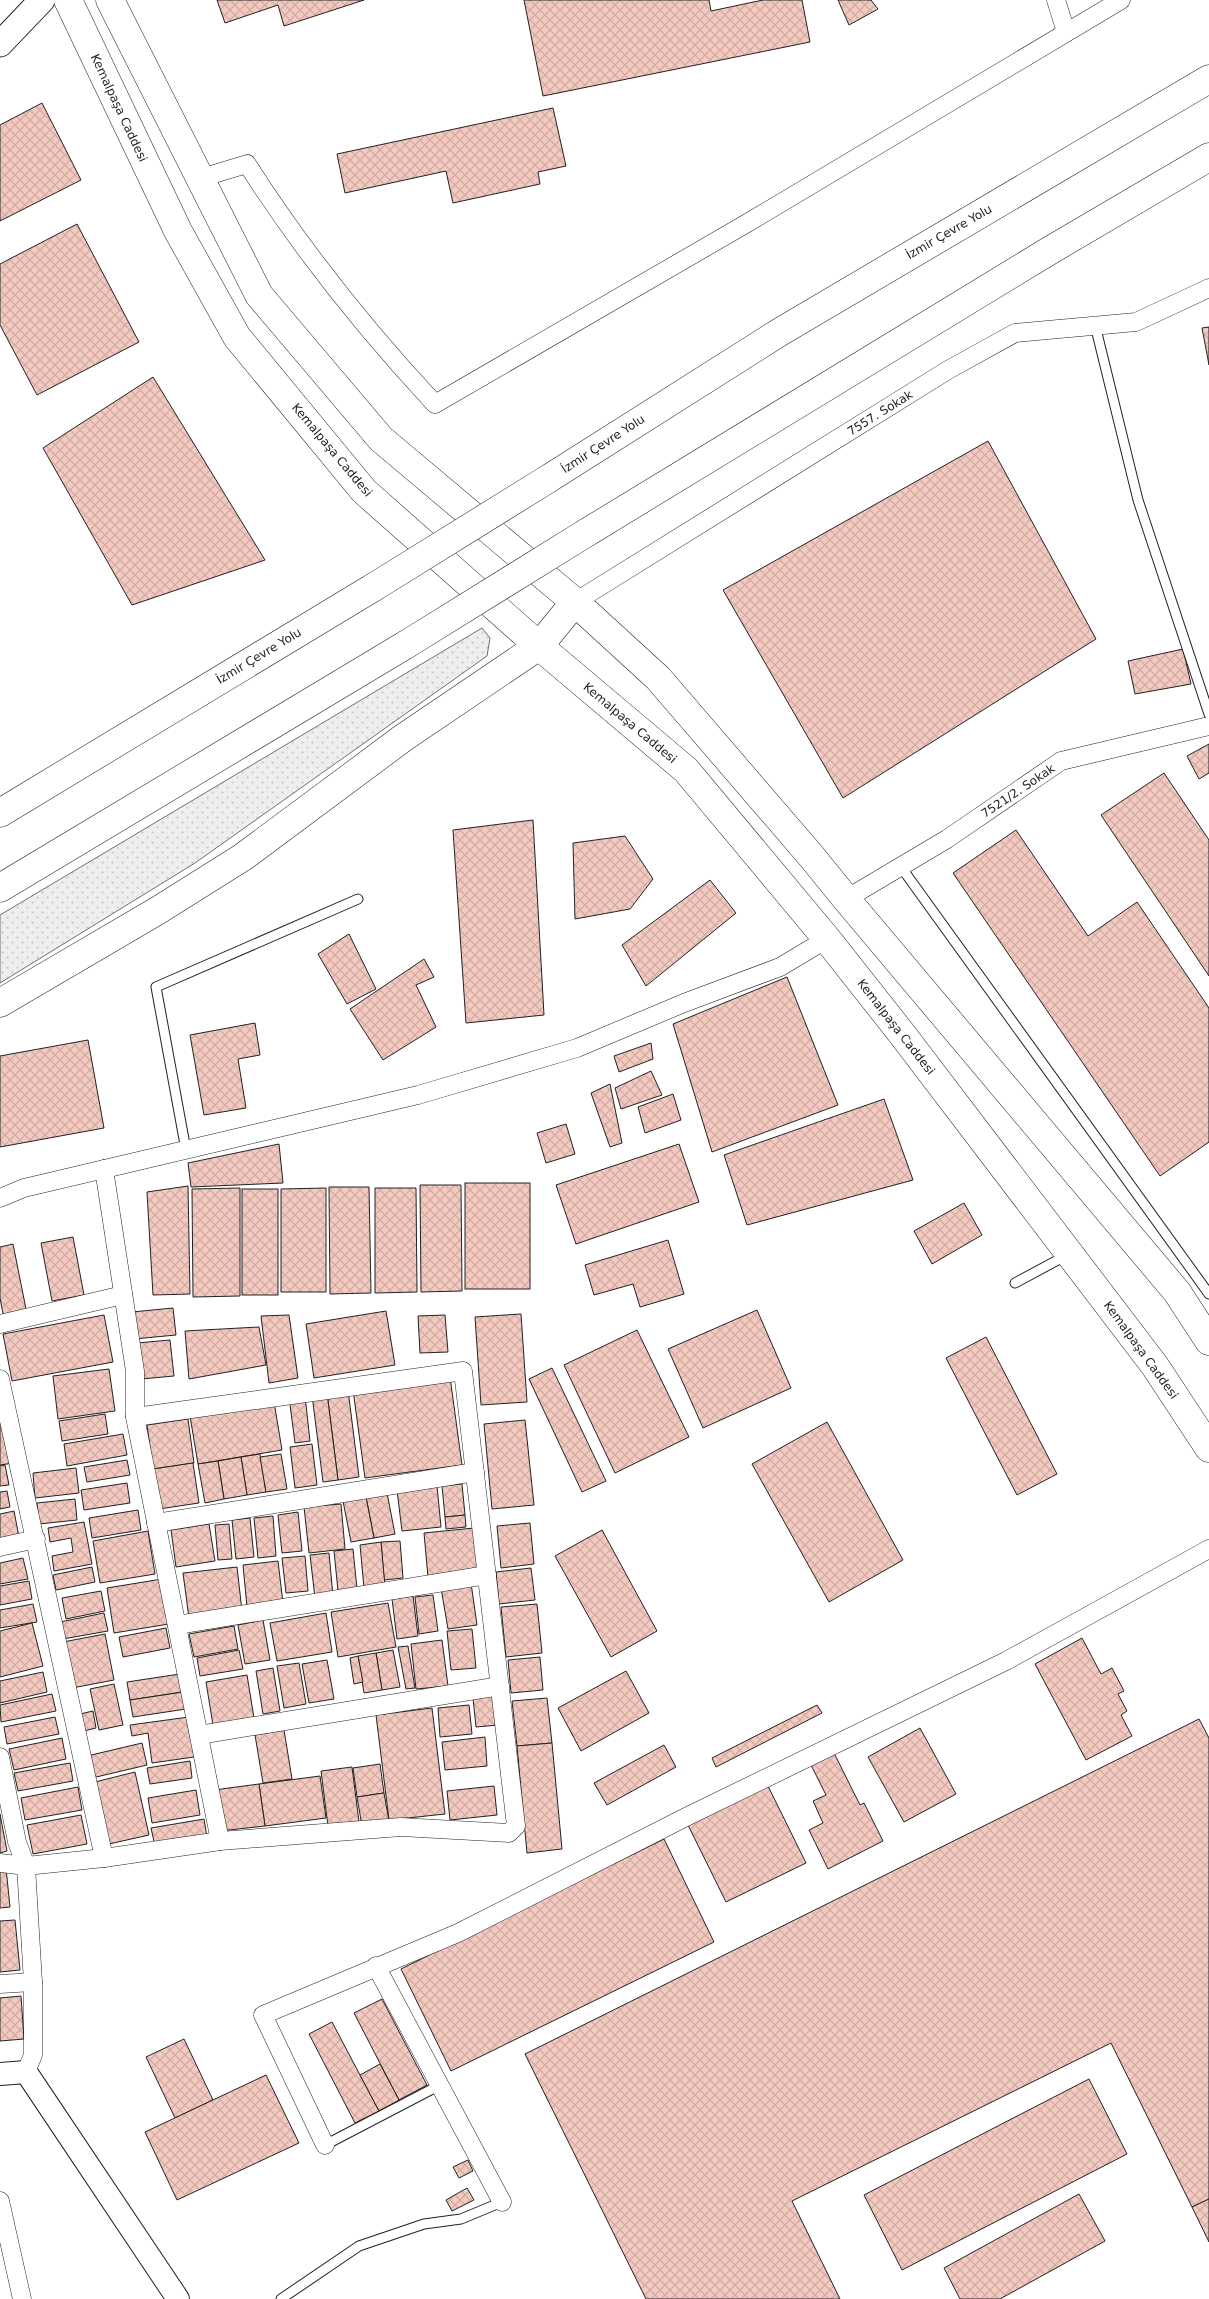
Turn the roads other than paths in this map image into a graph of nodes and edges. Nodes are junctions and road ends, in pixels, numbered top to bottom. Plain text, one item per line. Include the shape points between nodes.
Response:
1 (42, 0) edge
2 (68, 0) edge
3 (110, 0) edge
4 (1056, 0) edge
5 (1121, 0) edge
6 (1066, 32) junction
7 (0, 44) edge
8 (1209, 79) edge
9 (1209, 157) edge
10 (201, 178) junction
11 (1209, 288) edge
12 (1095, 325) junction
13 (575, 602) junction
14 (538, 646) junction
15 (1209, 714) edge
16 (1209, 726) edge
17 (0, 813) edge
18 (901, 867) junction
19 (0, 888) edge
20 (358, 899) dead end
21 (846, 899) junction
22 (827, 939) junction
23 (0, 1003) edge
24 (186, 1150) junction
25 (104, 1170) junction
26 (0, 1198) edge
27 (1070, 1254) junction
28 (1015, 1283) dead end
29 (123, 1294) junction
30 (1209, 1294) edge
31 (0, 1324) edge
32 (1209, 1341) edge
33 (0, 1379) edge
34 (135, 1417) junction
35 (1209, 1448) edge
36 (474, 1472) junction
37 (156, 1523) junction
38 (36, 1539) junction
39 (0, 1547) edge
40 (1209, 1549) edge
41 (487, 1576) junction
42 (177, 1625) junction
43 (500, 1686) junction
44 (199, 1735) junction
45 (0, 1757) edge
46 (220, 1841) junction
47 (104, 1858) junction
48 (0, 1863) edge
49 (26, 1866) junction
50 (376, 1966) junction
51 (33, 1982) junction
52 (0, 1984) edge
53 (26, 2072) junction
54 (0, 2074) edge
55 (440, 2085) junction
56 (325, 2145) joint
57 (0, 2201) edge
58 (502, 2202) joint
59 (22, 2299) edge
60 (178, 2299) edge
61 (281, 2299) edge

1 - 7 main road
2 - 14 main road, Kemalpaşa Caddesi via 178,231 237,337 364,491
3 - 10 main road
4 - 6 street
5 - 6 street
6 - 10 street via 758,217 434,404 382,348 306,250 247,164
8 - 17 main road, İzmir Çevre Yolu, bridge via 780,332 374,587
9 - 19 main road, bridge via 1040,256 407,644
10 - 13 main road via 259,295 381,439
11 - 12 street, 7557. Sokak via 1136,322
12 - 13 street, 7557. Sokak via 1015,333 948,370
12 - 15 lane via 1138,500
13 - 14 main road
13 - 21 main road via 658,678
14 - 22 main road, Kemalpaşa Caddesi via 686,770
14 - 23 main road via 404,738 243,857 157,912
16 - 18 street, 7521/2. Sokak via 1061,761
18 - 21 street, 7521/2. Sokak
18 - 30 lane
20 - 24 lane via 156,987
21 - 32 main road via 1177,1292
22 - 24 street via 780,967 577,1048 418,1095
22 - 27 main road, Kemalpaşa Caddesi
24 - 25 street
25 - 26 street via 24,1188
25 - 29 street
27 - 28 lane
27 - 35 main road, Kemalpaşa Caddesi via 1155,1366
29 - 31 street
29 - 34 street via 135,1371
33 - 38 street
34 - 36 street via 463,1371
34 - 37 street
36 - 37 street
36 - 41 street
37 - 42 street
38 - 39 street
38 - 47 street
40 - 50 street via 1006,1661 686,1817 458,1933
41 - 42 street
41 - 43 street
42 - 44 street
43 - 44 street
43 - 46 street via 516,1826 509,1833 401,1828
44 - 46 street
45 - 49 street via 17,1842
46 - 47 street
47 - 49 street
48 - 49 street
49 - 51 street
50 - 55 street
50 - 56 street via 263,2016
51 - 52 street
51 - 53 street via 33,2055
53 - 54 street
53 - 60 street
55 - 56 lane
55 - 58 street
57 - 59 street
58 - 61 lane via 461,2219 424,2224 359,2246

